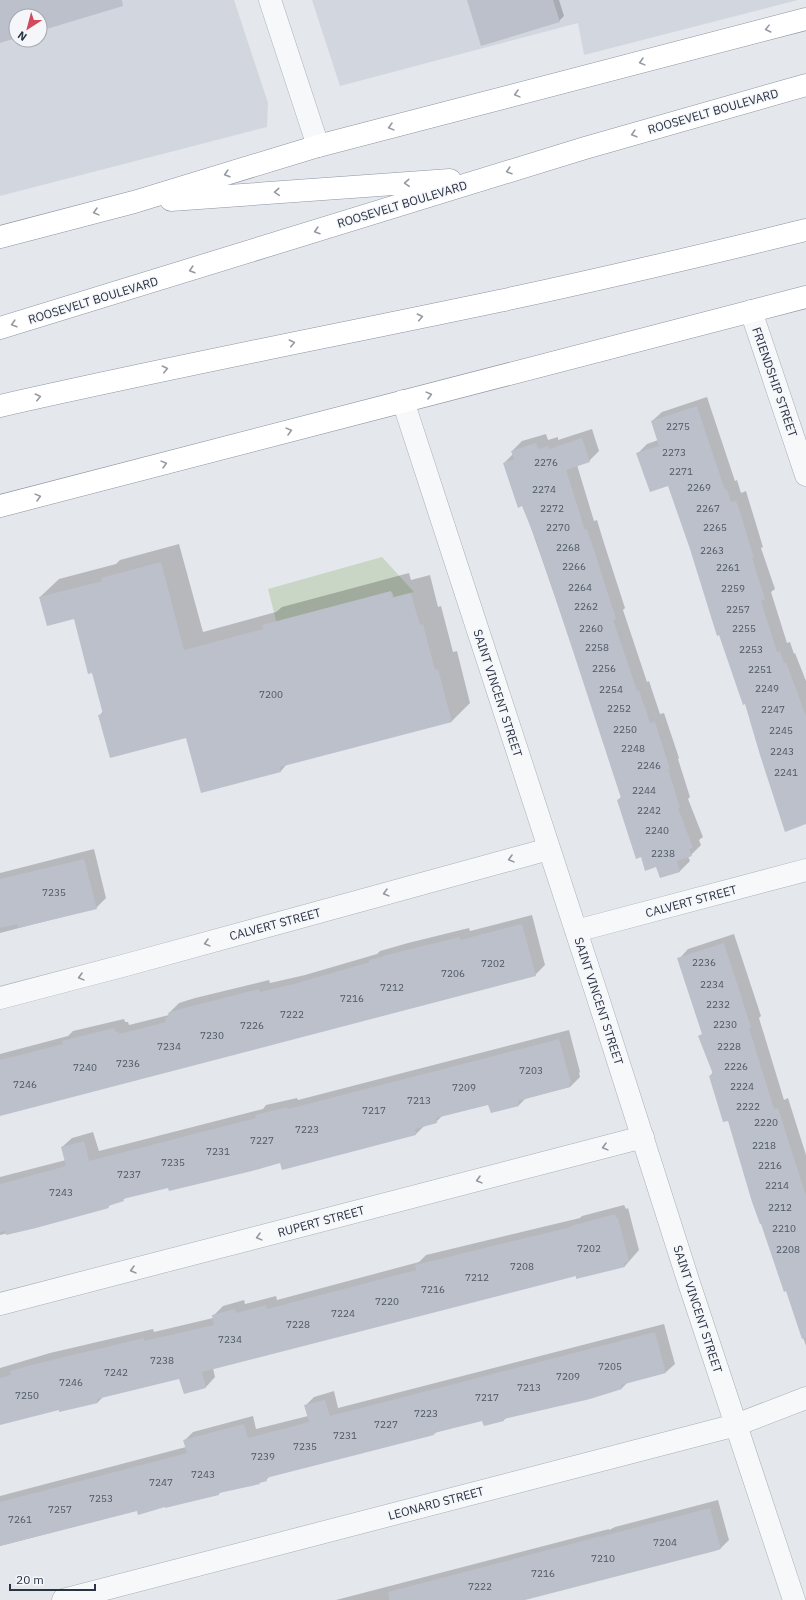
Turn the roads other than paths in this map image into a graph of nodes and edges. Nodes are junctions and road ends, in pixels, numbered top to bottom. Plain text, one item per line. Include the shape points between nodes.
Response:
1 (270, 0) edge
2 (806, 19) edge
3 (806, 85) edge
4 (318, 146) junction
5 (487, 178) junction
6 (134, 202) junction
7 (806, 230) edge
8 (0, 237) edge
9 (806, 297) edge
10 (751, 311) junction
11 (0, 328) edge
12 (403, 401) junction
13 (0, 406) edge
14 (806, 475) edge
15 (0, 506) edge
16 (549, 849) junction
17 (806, 870) edge
18 (576, 931) junction
19 (0, 998) edge
20 (643, 1137) junction
21 (0, 1304) edge
22 (806, 1398) edge
23 (736, 1425) junction
24 (63, 1600) edge
25 (794, 1600) edge

1 - 4 street
2 -> 4 highway
3 -> 5 highway, ROOSEVELT BOULEVARD
4 -> 6 highway
5 -> 6 highway
5 -> 11 highway, ROOSEVELT BOULEVARD
6 -> 8 highway
13 -> 7 highway via 97,383 500,301
9 - 10 highway
12 -> 10 highway
10 - 14 street, FRIENDSHIP STREET
15 -> 12 highway
12 - 16 street, SAINT VINCENT STREET
16 - 18 street, SAINT VINCENT STREET
16 -> 19 street, CALVERT STREET
17 - 18 street, CALVERT STREET
18 - 20 street, SAINT VINCENT STREET
20 -> 21 street, RUPERT STREET
20 - 23 street, SAINT VINCENT STREET
22 - 23 street, LEONARD STREET
23 - 24 street, LEONARD STREET
23 - 25 street, SAINT VINCENT STREET

